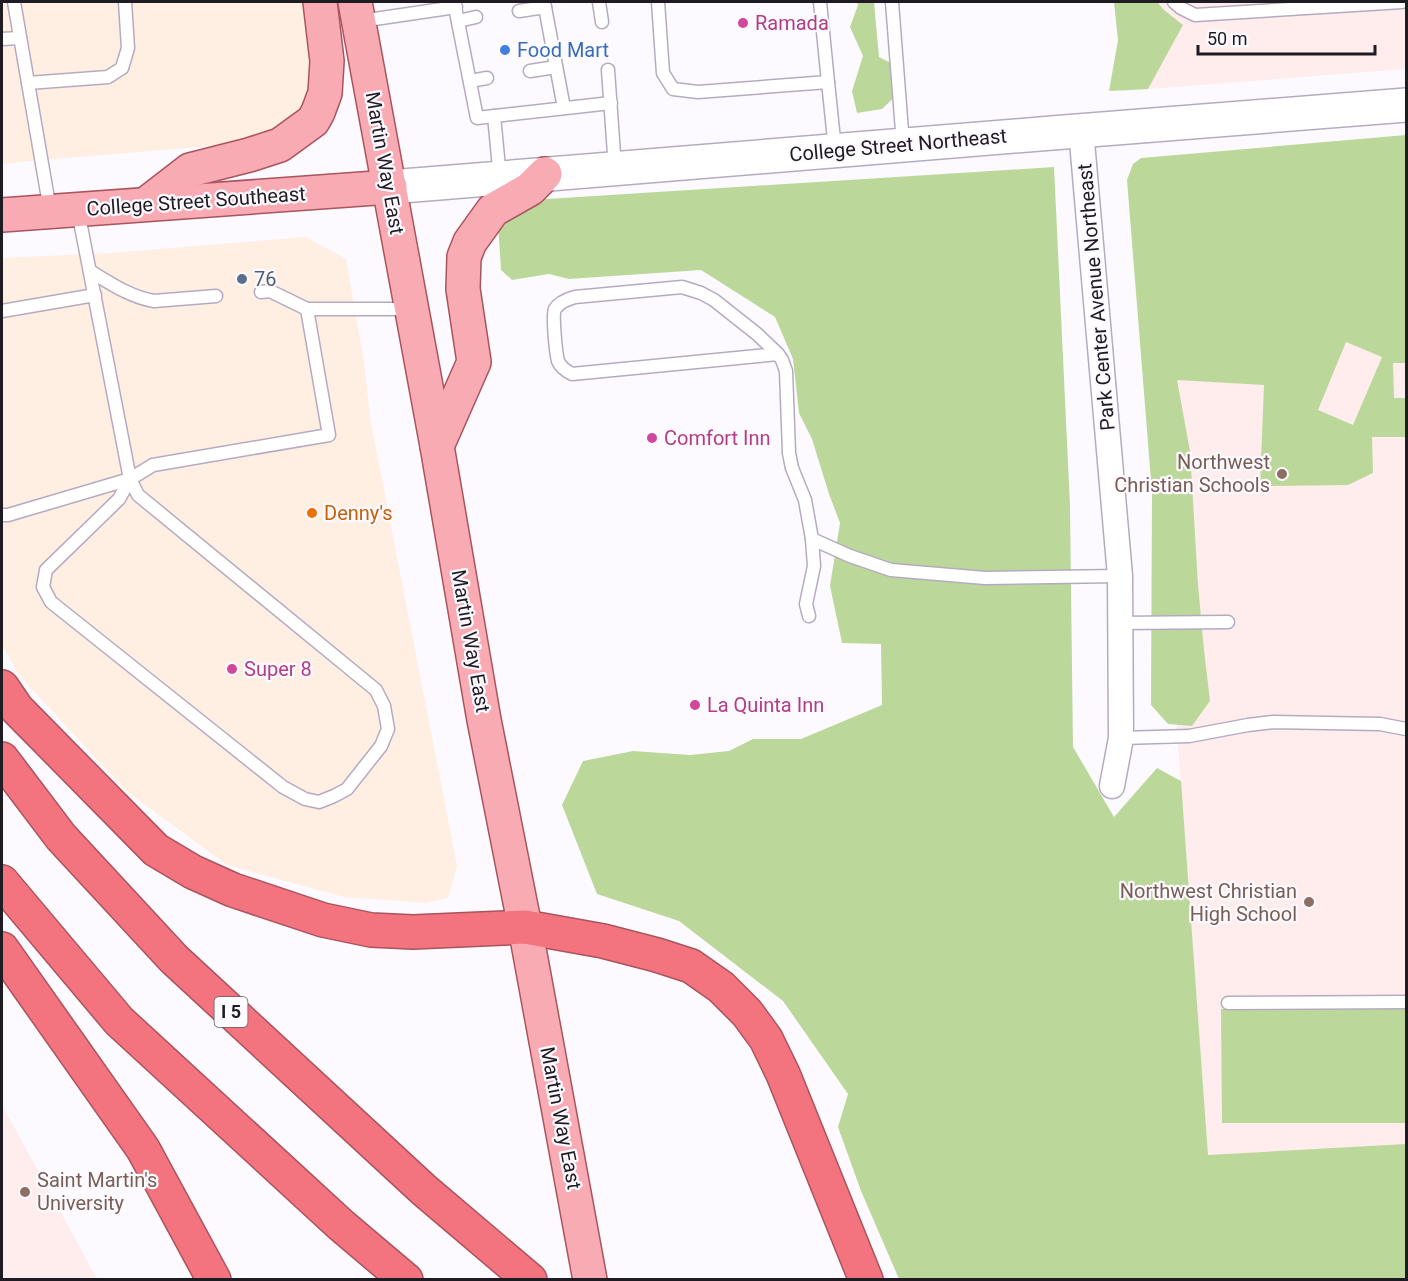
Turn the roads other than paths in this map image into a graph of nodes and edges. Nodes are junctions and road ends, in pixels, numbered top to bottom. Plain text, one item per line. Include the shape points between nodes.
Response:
1 (14, 2) edge
2 (125, 2) edge
3 (320, 2) edge
4 (599, 2) edge
5 (658, 2) edge
6 (820, 2) edge
7 (892, 2) edge
8 (1174, 2) edge
9 (1400, 2) edge
10 (455, 4) edge
11 (544, 4) edge
12 (519, 10) dead end
13 (358, 12) edge
14 (476, 17) dead end
15 (458, 21) junction
16 (602, 22) dead end
17 (20, 38) junction
18 (2, 39) edge
19 (556, 67) junction
20 (608, 70) dead end
21 (530, 71) dead end
22 (487, 78) dead end
23 (470, 81) junction
24 (828, 82) junction
25 (28, 83) junction
26 (611, 103) junction
27 (1407, 105) edge
28 (564, 108) junction
29 (494, 116) junction
30 (1081, 130) junction
31 (903, 145) junction
32 (836, 151) junction
33 (615, 169) junction
34 (545, 174) junction
35 (500, 178) junction
36 (390, 187) junction
37 (146, 204) junction
38 (64, 211) junction
39 (2, 215) edge
40 (90, 271) junction
41 (261, 292) dead end
42 (95, 295) junction
43 (216, 296) dead end
44 (307, 309) junction
45 (411, 309) junction
46 (2, 310) edge
47 (778, 354) junction
48 (437, 446) junction
49 (130, 478) junction
50 (2, 515) edge
51 (812, 539) junction
52 (1120, 576) junction
53 (808, 616) dead end
54 (1228, 622) dead end
55 (1120, 623) junction
56 (2, 687) edge
57 (1407, 729) edge
58 (1121, 738) junction
59 (2, 759) edge
60 (1113, 786) dead end
61 (2, 882) edge
62 (525, 927) junction
63 (2, 949) edge
64 (1407, 1002) edge
65 (1228, 1003) dead end
66 (214, 1280) edge
67 (406, 1280) edge
68 (530, 1280) edge
69 (590, 1280) edge
70 (866, 1280) edge

1 - 17 lane
2 - 25 lane via 128,48 122,68 108,78
3 - 37 main road via 327,72 325,93 313,121 280,145 190,170
4 - 16 lane
5 - 24 lane via 663,73 673,89 698,92
6 - 24 lane
7 - 31 lane
8 - 9 lane via 1195,15
10 - 13 lane
10 - 15 lane
11 - 12 lane
11 - 19 lane
13 - 36 main road, Martin Way East
14 - 15 lane
15 - 23 lane
17 - 18 lane
17 - 25 lane
19 - 21 lane
19 - 28 lane
20 - 26 lane
22 - 23 lane
23 - 29 lane via 477,118
24 - 32 lane
25 - 38 lane
26 - 28 lane
26 - 33 lane
27 - 30 street, College Street Northeast
28 - 29 lane
29 - 35 lane
30 - 31 street, College Street Northeast
30 - 52 street, Park Center Avenue Northeast
31 - 32 street, College Street Northeast
32 - 33 street, College Street Northeast
33 - 34 street, College Street Northeast
34 - 35 street, College Street Northeast
34 - 48 main road via 530,189 493,210 464,257 463,289 474,362
35 - 36 street, College Street Northeast
36 - 37 main road, College Street Southeast
36 - 45 main road, Martin Way East
37 - 38 main road, College Street Southeast
38 - 39 main road, College Street Southeast
38 - 40 lane
40 - 42 lane
40 - 43 lane via 131,295 148,300
41 - 44 lane via 270,291
42 - 46 lane
42 - 49 lane
44 - 45 lane
44 - 49 lane via 329,435 153,465
45 - 48 main road, Martin Way East
47 - 47 lane via 714,300 682,287 575,297 555,307 553,317 558,361 572,374
47 - 51 lane via 786,371 790,461 805,500
48 - 62 main road, Martin Way East via 484,720
49 - 49 lane via 138,495 376,690 388,729 381,746 347,789 319,802 283,787 51,602 43,587 46,570 119,499
49 - 50 lane
51 - 52 lane via 891,570 985,578
51 - 53 lane via 814,566 807,591
52 - 55 street, Park Center Avenue Northeast
54 - 55 lane
55 - 58 street, Park Center Avenue Northeast
56 - 62 highway via 17,710 156,850 193,872 233,890 323,920 371,930
57 - 58 lane via 1372,723 1273,722 1188,736
58 - 60 street, Park Center Avenue Northeast
59 - 68 highway, I 5 via 61,837 174,959 424,1190
61 - 67 highway via 119,1021
62 - 69 main road, Martin Way East
62 - 70 highway via 603,941 691,966 721,987 747,1013 766,1039 783,1074
63 - 66 highway via 143,1149
64 - 65 lane

